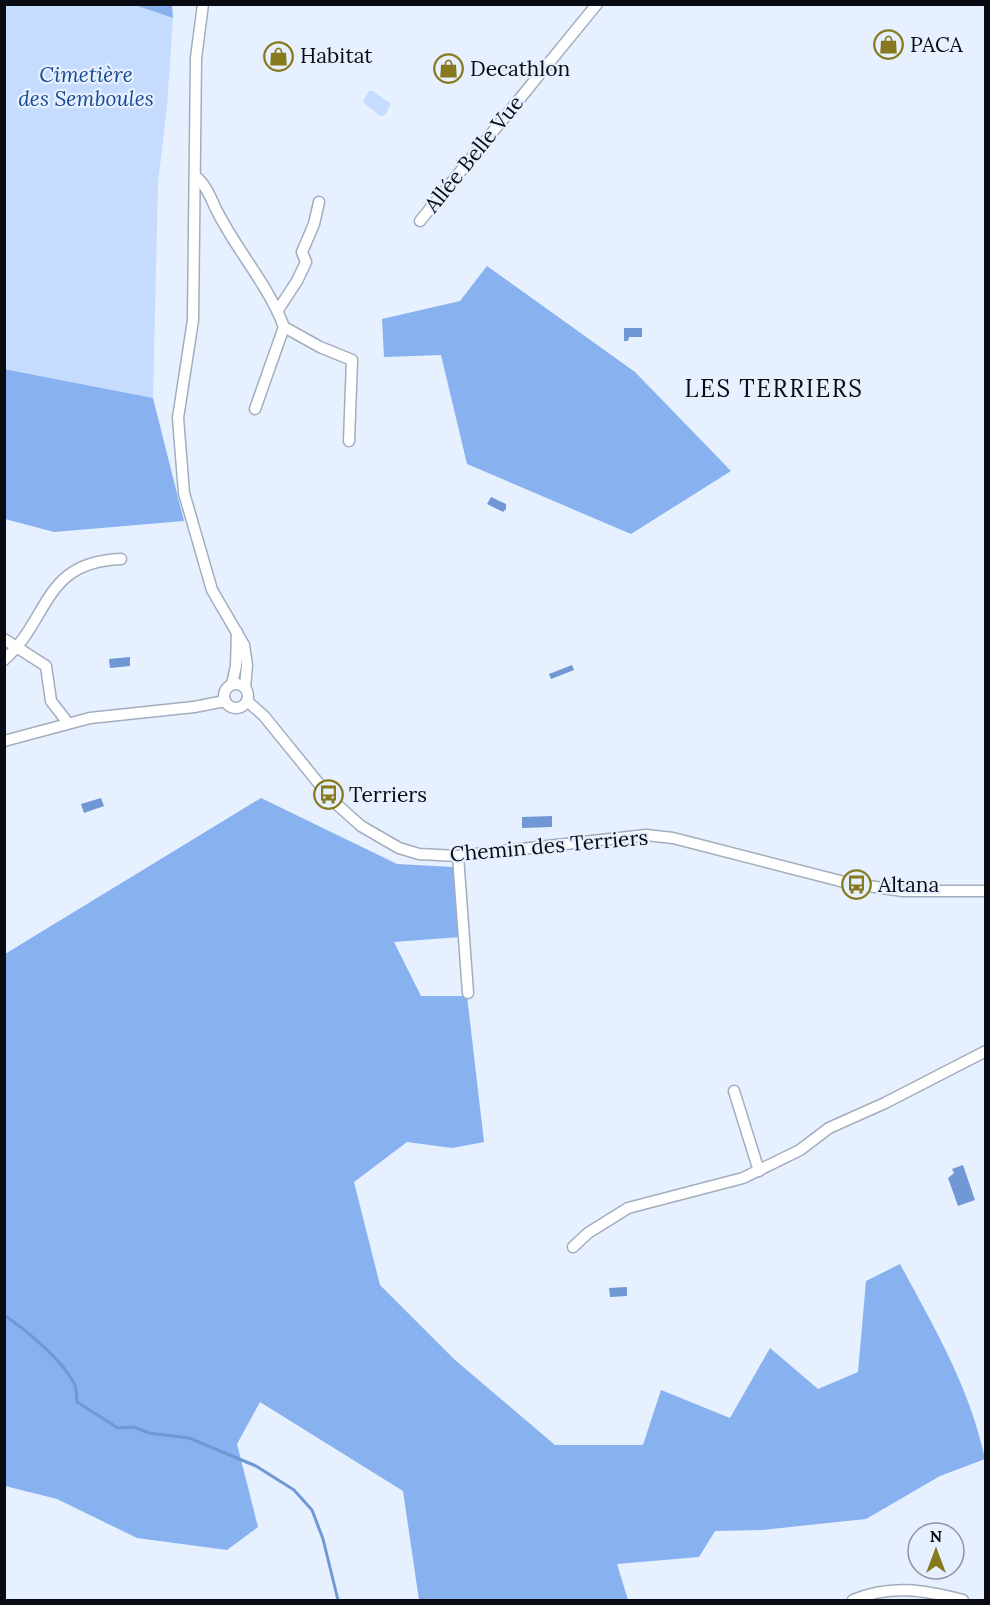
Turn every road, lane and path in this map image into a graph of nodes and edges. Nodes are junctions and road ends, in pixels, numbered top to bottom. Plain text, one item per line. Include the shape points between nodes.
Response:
1 (203, 4) edge
2 (597, 4) edge
3 (195, 176) junction
4 (319, 202) dead end
5 (420, 220) dead end
6 (278, 310) junction
7 (284, 327) junction
8 (255, 410) dead end
9 (349, 441) dead end
10 (121, 559) dead end
11 (237, 631) junction
12 (4, 639) edge
13 (18, 648) junction
14 (4, 660) edge
15 (232, 684) junction
16 (245, 688) junction
17 (225, 701) junction
18 (244, 704) junction
19 (68, 723) junction
20 (4, 741) edge
21 (458, 856) junction
22 (986, 891) edge
23 (468, 993) dead end
24 (986, 1051) edge
25 (734, 1091) dead end
26 (759, 1171) junction
27 (573, 1247) dead end
28 (853, 1600) edge
29 (963, 1600) edge

1 - 3 street via 196,58
2 - 5 street, Allée Belle Vue
3 - 6 street
3 - 11 street via 193,320 178,418 184,493 212,590
4 - 6 street via 302,252 306,262
6 - 7 street
7 - 8 street
7 - 9 street via 352,360
10 - 13 street via 100,560 74,569 55,586
11 - 15 street
11 - 16 street via 247,665
12 - 13 street
13 - 14 street
13 - 19 street via 46,666 51,701
15 - 16 street
15 - 17 street via 225,691
16 - 18 street
17 - 18 street via 230,706
17 - 19 street
18 - 21 street, Chemin des Terriers via 268,722 328,795 361,826 399,848 419,854
19 - 20 street
21 - 22 street, Chemin des Terriers via 646,835 673,838 858,885 903,891
21 - 23 street
24 - 26 street via 829,1128 800,1150
25 - 26 street
26 - 27 street via 628,1208
28 - 29 street via 889,1590 916,1589

